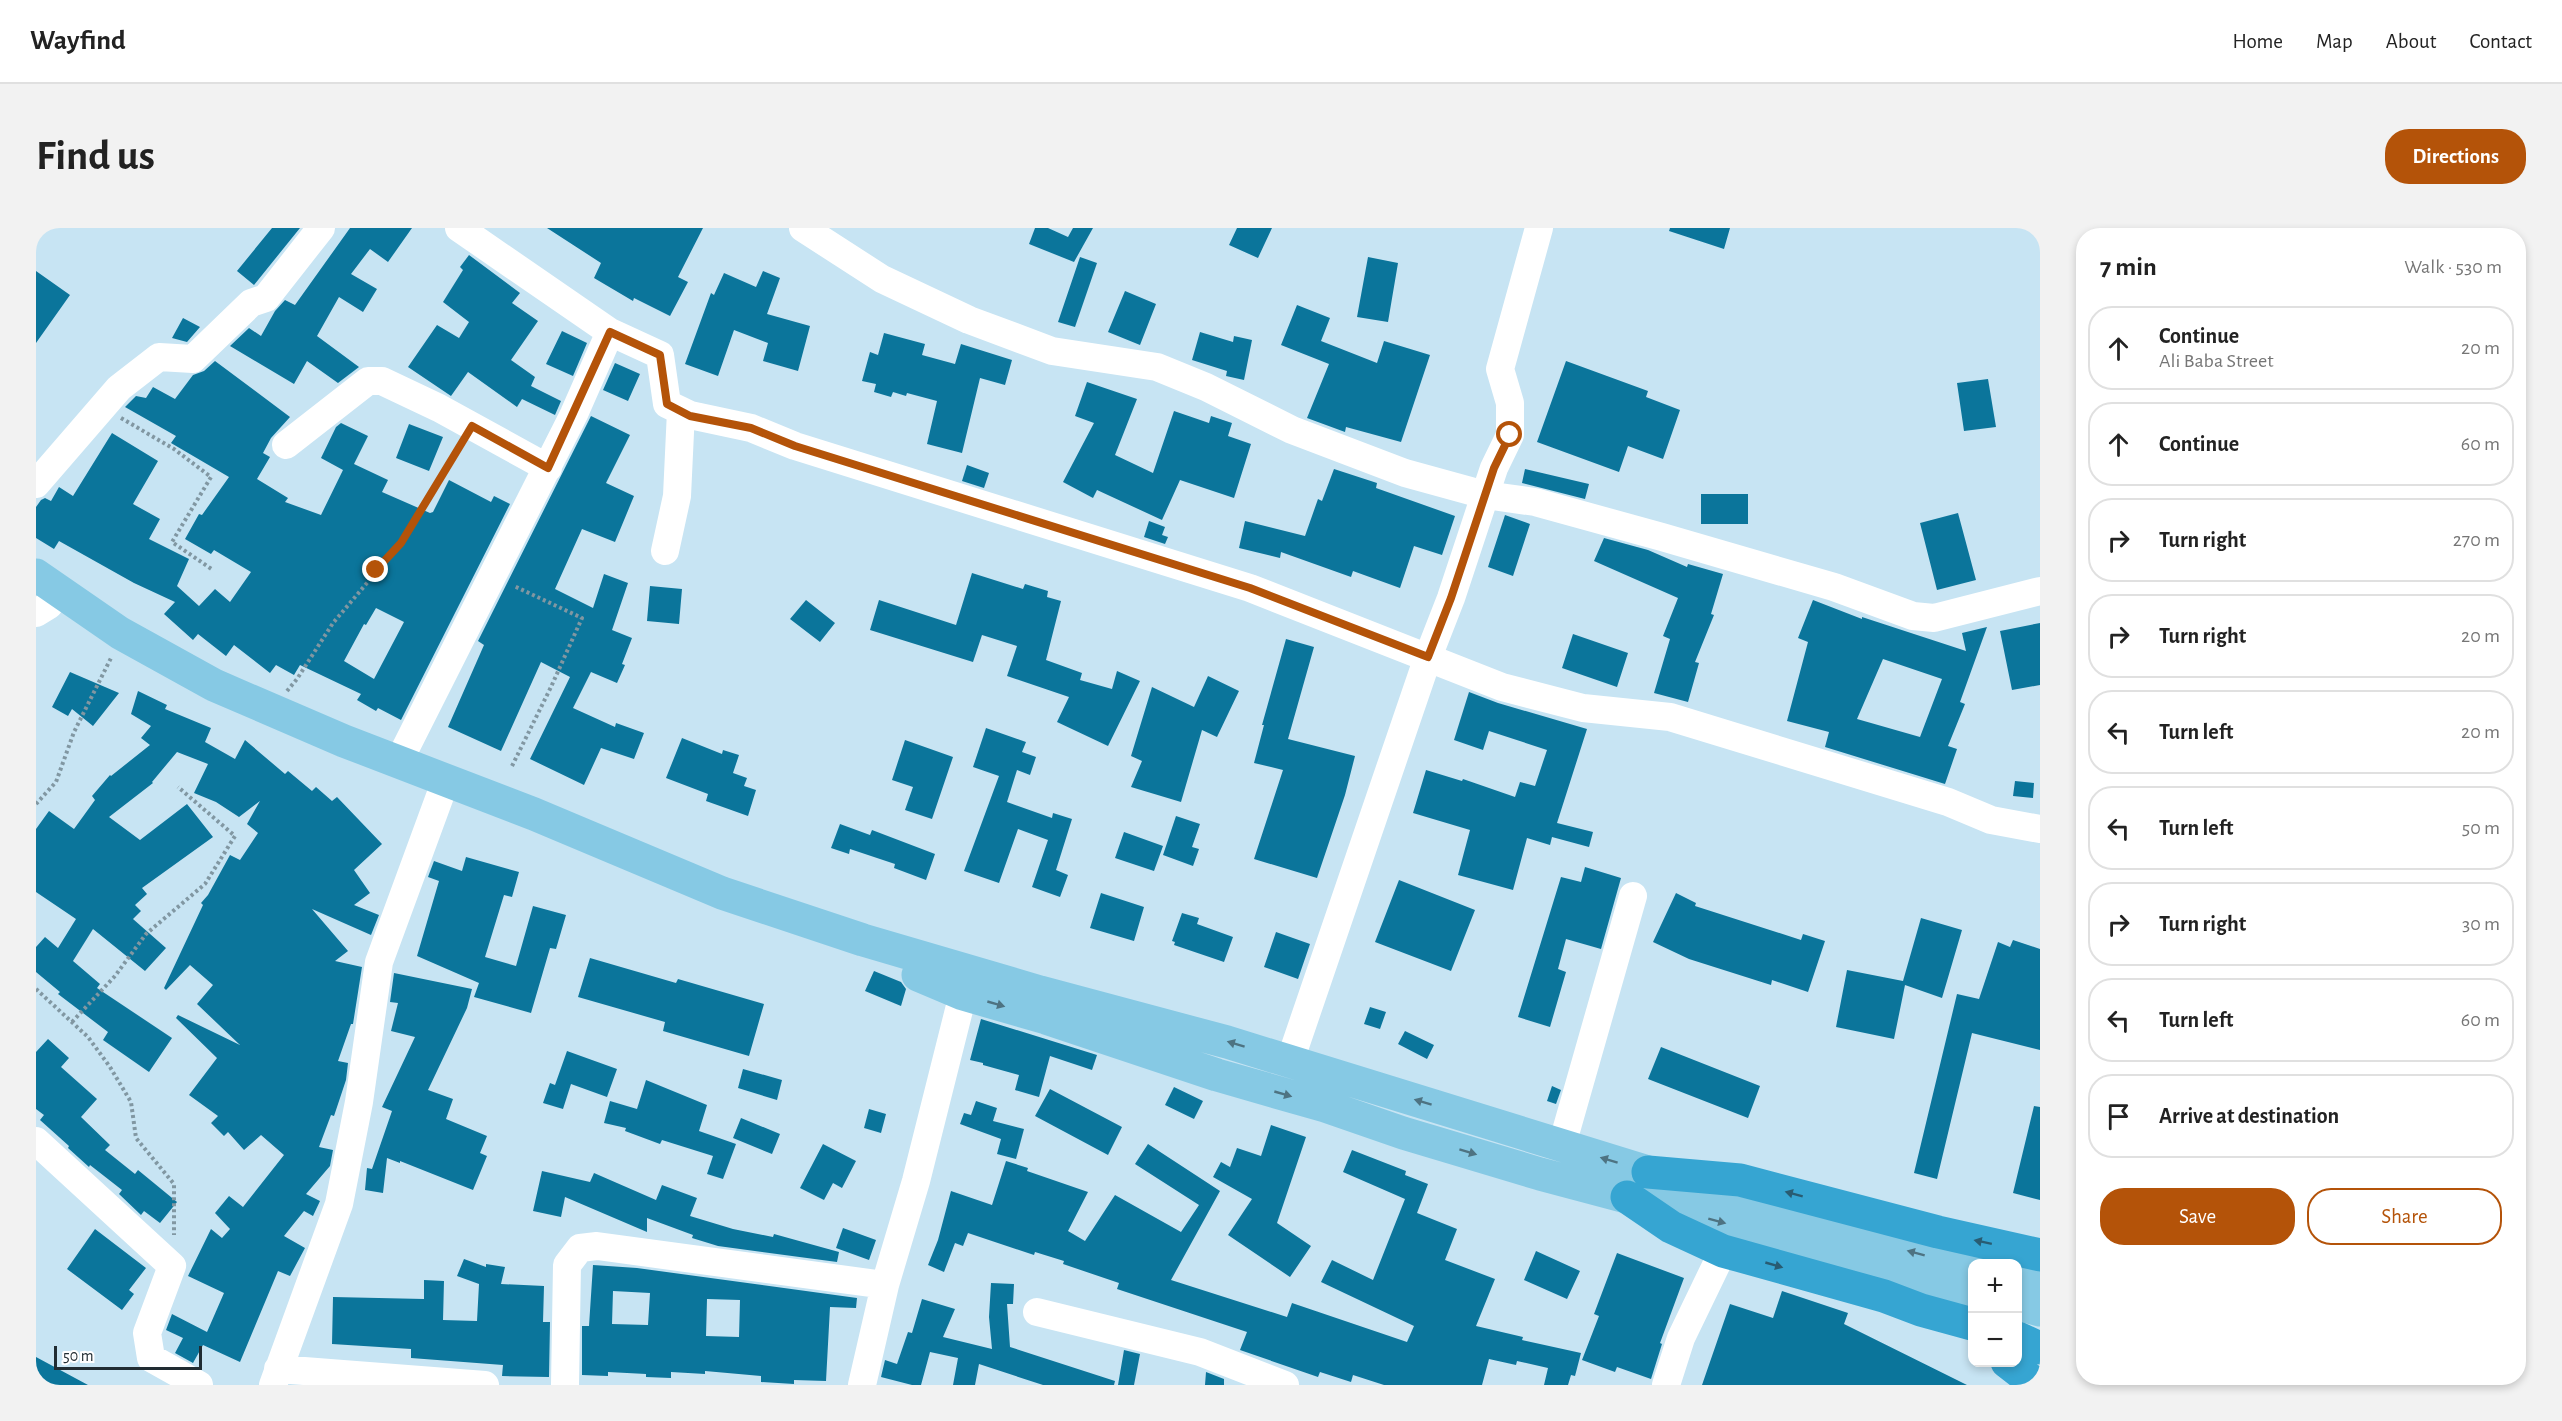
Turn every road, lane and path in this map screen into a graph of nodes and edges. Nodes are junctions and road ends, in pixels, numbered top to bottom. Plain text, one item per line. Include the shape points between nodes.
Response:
1 (321, 228) edge
2 (459, 228) edge
3 (803, 228) edge
4 (1539, 228) edge
5 (610, 332) junction
6 (102, 407) junction
7 (681, 411) junction
8 (472, 426) junction
9 (286, 445) dead end
10 (548, 468) junction
11 (36, 484) edge
12 (1485, 495) junction
13 (665, 551) dead end
14 (213, 570) dead end
15 (36, 575) edge
16 (494, 577) junction
17 (2040, 591) edge
18 (40, 605) edge
19 (117, 646) junction
20 (1428, 657) junction
21 (270, 709) junction
22 (398, 763) junction
23 (512, 765) dead end
24 (178, 787) dead end
25 (440, 796) junction
26 (36, 804) edge
27 (2040, 829) edge
28 (1633, 896) dead end
29 (962, 981) junction
30 (36, 989) edge
31 (72, 1022) junction
32 (1290, 1061) junction
33 (36, 1141) edge
34 (1562, 1145) junction
35 (1648, 1172) junction
36 (1627, 1197) junction
37 (1723, 1251) junction
38 (2040, 1255) edge
39 (172, 1266) junction
40 (1968, 1267) edge
41 (2022, 1281) edge
42 (885, 1285) junction
43 (2040, 1285) edge
44 (1968, 1292) edge
45 (2022, 1305) edge
46 (1921, 1310) junction
47 (2040, 1310) edge
48 (1037, 1312) dead end
49 (1968, 1323) edge
50 (1968, 1338) edge
51 (2022, 1340) edge
52 (2040, 1348) edge
53 (2014, 1367) edge
54 (275, 1377) edge
55 (199, 1385) edge
56 (485, 1385) edge
57 (565, 1385) edge
58 (862, 1385) edge
59 (1285, 1385) edge
60 (1666, 1385) edge
61 (2037, 1385) edge

1 - 6 street via 266,298 251,303 193,359 159,357 119,388
2 - 5 street
3 - 12 street via 882,279 969,320 1052,351 1157,367 1346,452
4 - 12 street via 1500,369 1510,403 1510,435
5 - 7 street via 660,355 667,404
5 - 10 street
6 - 11 street
6 - 14 path via 174,449 211,477 172,542
7 - 13 street via 677,496
7 - 20 street via 751,428 795,446 1250,588
8 - 9 street via 382,381 368,381
8 - 10 street
8 - 21 path via 401,543 333,623 297,679
10 - 16 street
12 - 17 street via 1535,502 1662,537 1834,587 1913,616 1934,618
12 - 20 street
15 - 21 main road via 120,633 214,685
16 - 22 street
16 - 23 path via 582,618
18 - 19 main road
19 - 25 main road via 218,697
19 - 26 path via 74,732 56,782
20 - 27 street via 1502,687 1583,708 1670,717 1937,799 1991,820
20 - 32 street
21 - 22 main road
22 - 29 main road via 534,814 722,893 863,940
24 - 31 path via 235,836 205,884 146,934 115,976
25 - 29 main road via 537,827 722,905
25 - 54 street via 379,962 359,1102 339,1204
28 - 34 street
32 -> 29 main road
29 -> 36 main road via 1046,1018 1217,1075
29 - 42 street via 916,1181
30 - 31 path
31 - 39 path via 110,1067 131,1102 136,1138 174,1184
34 -> 32 main road
33 - 39 street
35 -> 34 main road
38 -> 35 highway via 1740,1180
40 -> 35 main road via 1738,1204
36 - 37 highway via 1671,1227
36 -> 44 main road via 1873,1270
37 -> 46 highway
37 - 60 street via 1681,1338
39 - 55 street via 147,1333 151,1358
41 - 43 main road
42 - 57 street via 597,1246 580,1248 567,1265
42 - 58 street
45 - 47 main road
46 - 49 highway
46 - 50 highway
48 - 59 street via 1200,1352
51 - 52 highway
53 - 61 highway
54 - 56 street

